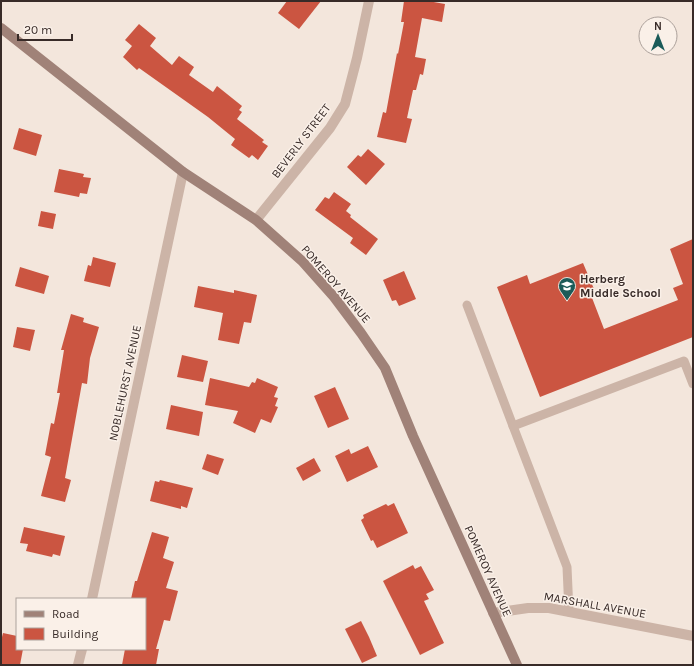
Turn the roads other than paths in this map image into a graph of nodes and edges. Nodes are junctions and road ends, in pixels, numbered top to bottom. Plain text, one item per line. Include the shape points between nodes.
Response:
1 (369, 1) edge
2 (1, 28) edge
3 (182, 172) junction
4 (256, 220) junction
5 (467, 305) dead end
6 (693, 384) edge
7 (513, 426) junction
8 (92, 598) edge
9 (569, 612) junction
10 (493, 613) junction
11 (693, 636) edge
12 (82, 650) edge
13 (78, 665) edge
14 (517, 665) edge

1 - 4 street, BEVERLY STREET via 345,104 330,128
2 - 3 street, POMEROY AVENUE
3 - 4 street, POMEROY AVENUE
3 - 8 street, NOBLEHURST AVENUE
4 - 10 street, POMEROY AVENUE via 302,261 334,297 385,368
5 - 7 lane
6 - 7 lane via 684,361
7 - 9 lane via 567,567
9 - 10 street, MARSHALL AVENUE via 549,608 528,608
9 - 11 street, MARSHALL AVENUE
10 - 14 street, POMEROY AVENUE
12 - 13 street

